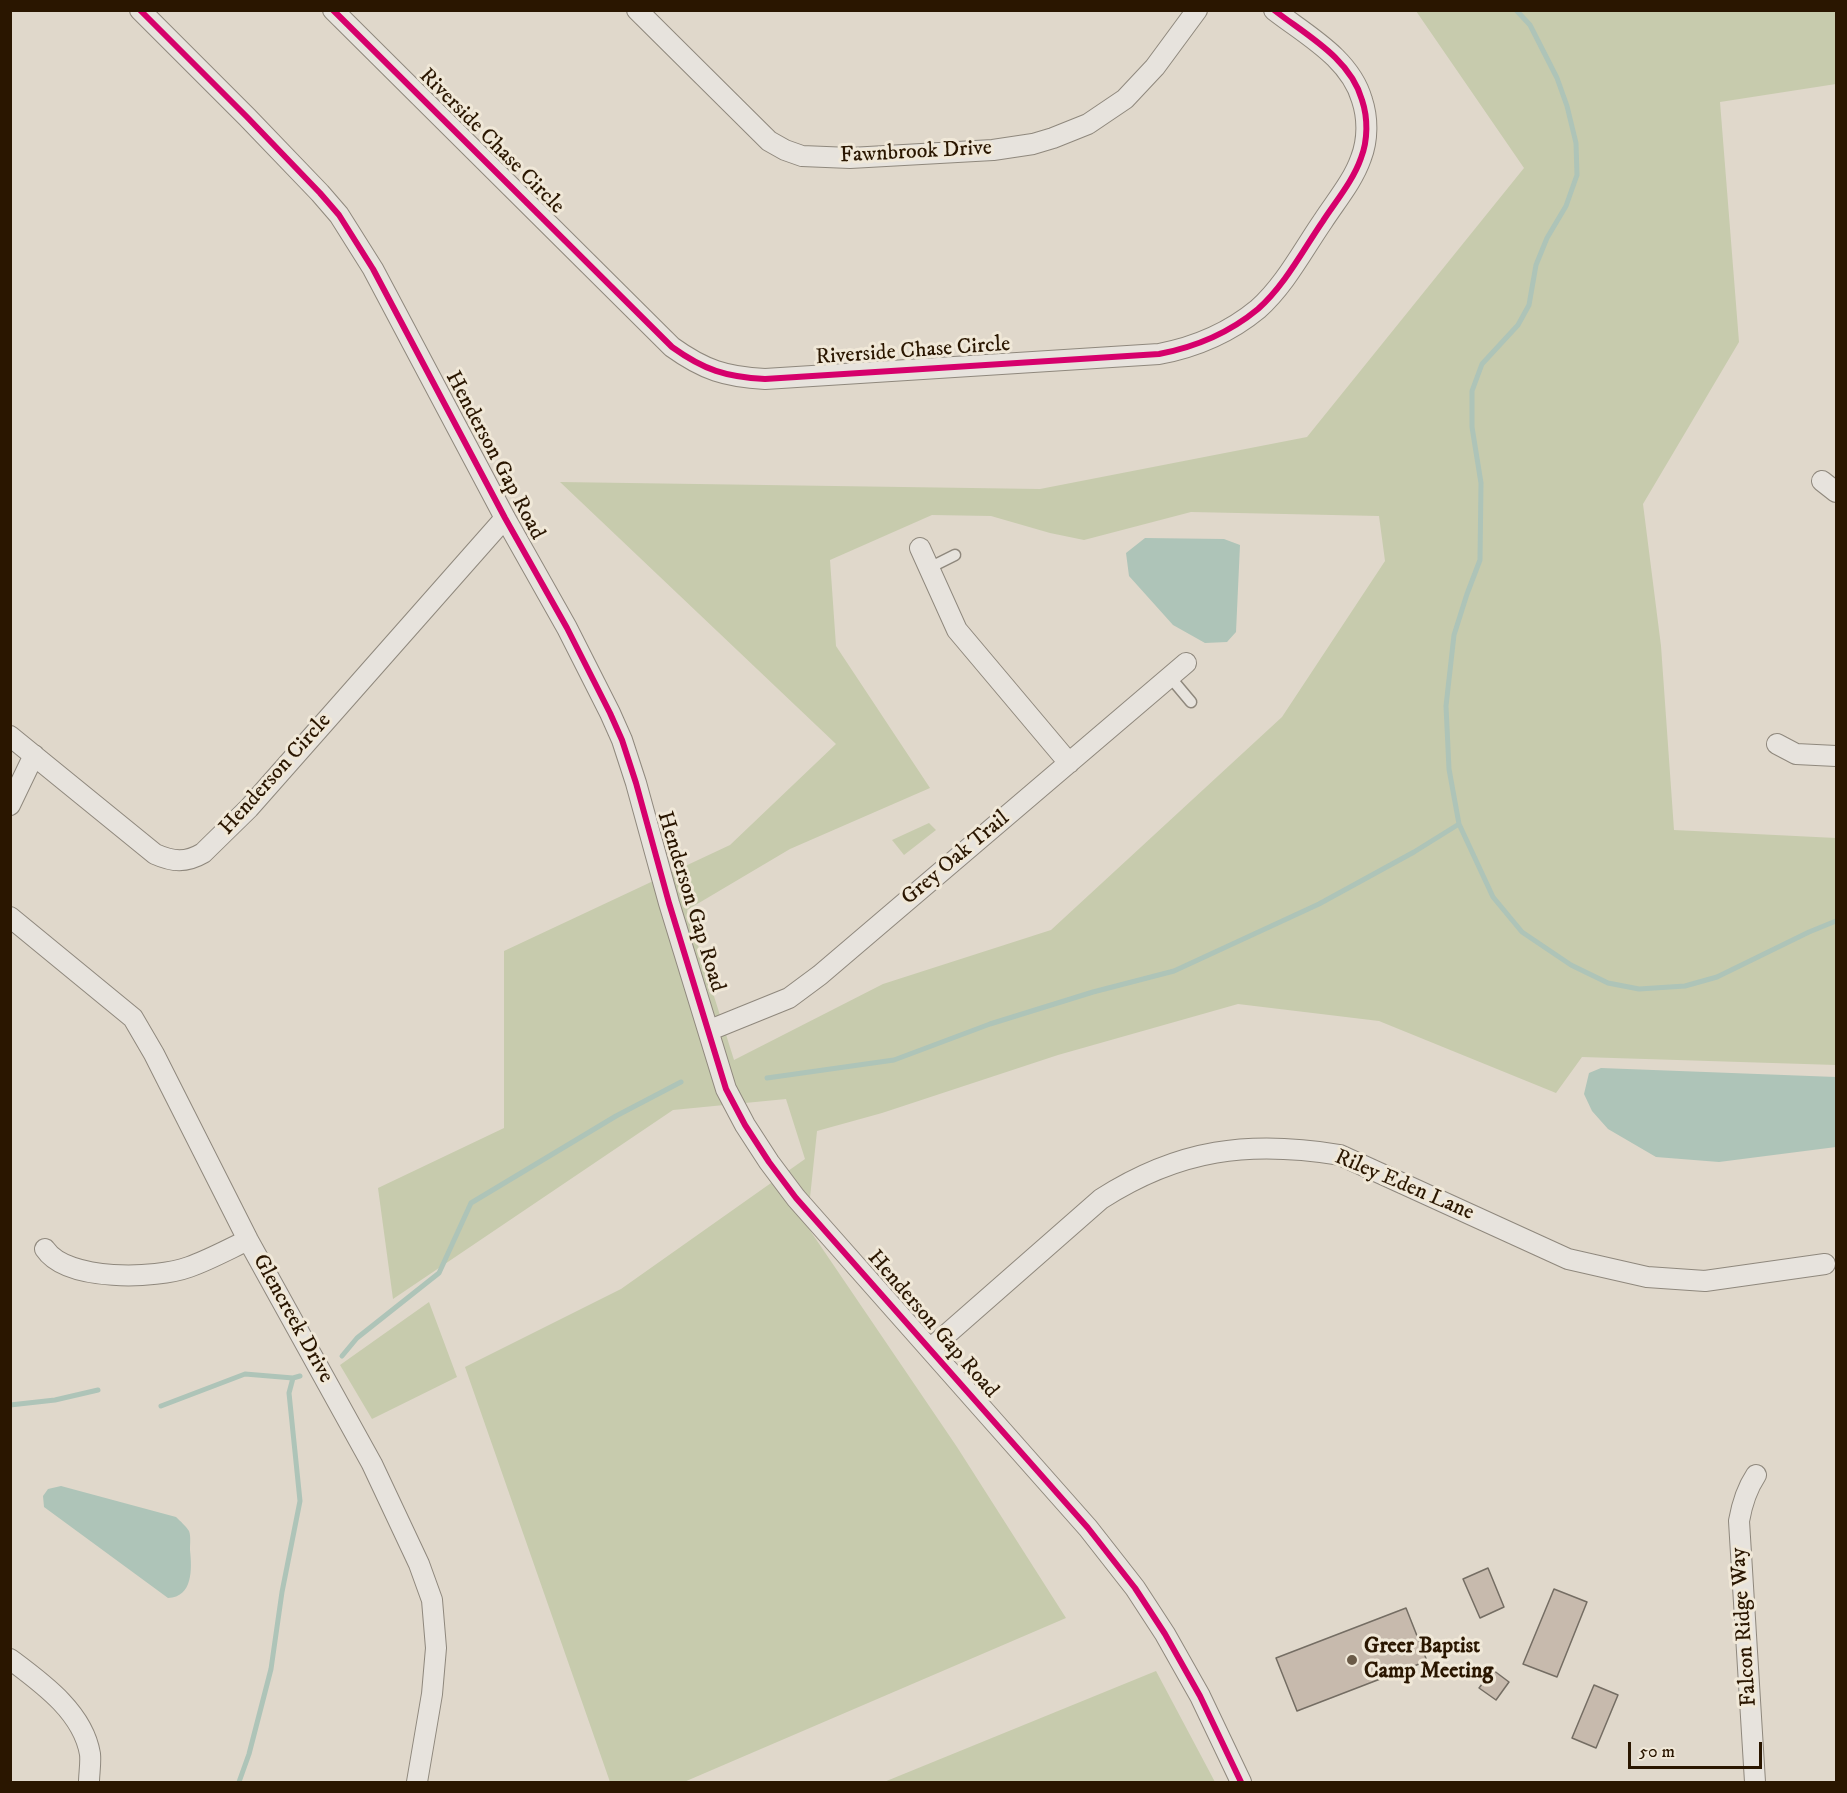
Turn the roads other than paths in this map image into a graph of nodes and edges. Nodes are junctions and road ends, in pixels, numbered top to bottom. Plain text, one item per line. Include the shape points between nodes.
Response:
1 (140, 10) edge
2 (333, 10) edge
3 (637, 10) edge
4 (1197, 10) edge
5 (1274, 10) edge
6 (505, 518) junction
7 (920, 548) dead end
8 (955, 555) dead end
9 (929, 568) junction
10 (1186, 663) dead end
11 (1170, 677) junction
12 (1191, 702) dead end
13 (10, 736) edge
14 (1777, 744) dead end
15 (34, 755) junction
16 (1836, 756) edge
17 (1069, 763) junction
18 (10, 805) edge
19 (10, 917) edge
20 (710, 1030) junction
21 (248, 1240) junction
22 (45, 1249) dead end
23 (1825, 1264) dead end
24 (930, 1349) junction
25 (1756, 1475) dead end
26 (10, 1659) edge
27 (89, 1782) edge
28 (417, 1782) edge
29 (1241, 1782) edge
30 (1755, 1782) edge

1 - 6 street, Henderson Gap Road via 339,215 374,269
2 - 5 street, Riverside Chase Circle via 672,347 719,373 765,379 1159,354 1184,349 1231,328 1257,309 1284,279 1353,176 1362,157 1366,133 1363,102 1349,72 1331,53
3 - 4 street, Fawnbrook Drive via 769,141 802,156 850,158 993,150 1033,144 1072,132 1107,113 1139,86
6 - 15 street, Henderson Circle via 249,808 196,857 177,861 155,854
6 - 20 street, Henderson Gap Road via 567,628 622,740
7 - 9 street
8 - 9 lane
9 - 17 street via 957,630
10 - 11 street, Grey Oak Trail
11 - 12 lane
11 - 17 street, Grey Oak Trail
13 - 15 street, Henderson Circle
14 - 16 street via 1796,754
15 - 18 street
17 - 20 street, Grey Oak Trail via 820,975 789,998
19 - 21 street, Glencreek Drive via 133,1018
20 - 24 street, Henderson Gap Road via 726,1089 769,1162
21 - 22 street via 189,1267 136,1276 91,1273 49,1256
21 - 28 street, Glencreek Drive via 372,1464 432,1600 436,1648
23 - 24 street, Riley Eden Lane via 1705,1281 1647,1277 1568,1259 1340,1155 1303,1148 1258,1147 1207,1153 1129,1181 1101,1199
24 - 29 street, Henderson Gap Road via 1088,1528 1135,1588 1200,1696
25 - 30 street, Falcon Ridge Way via 1742,1501 1739,1521
26 - 27 street via 37,1679 80,1725 90,1755

